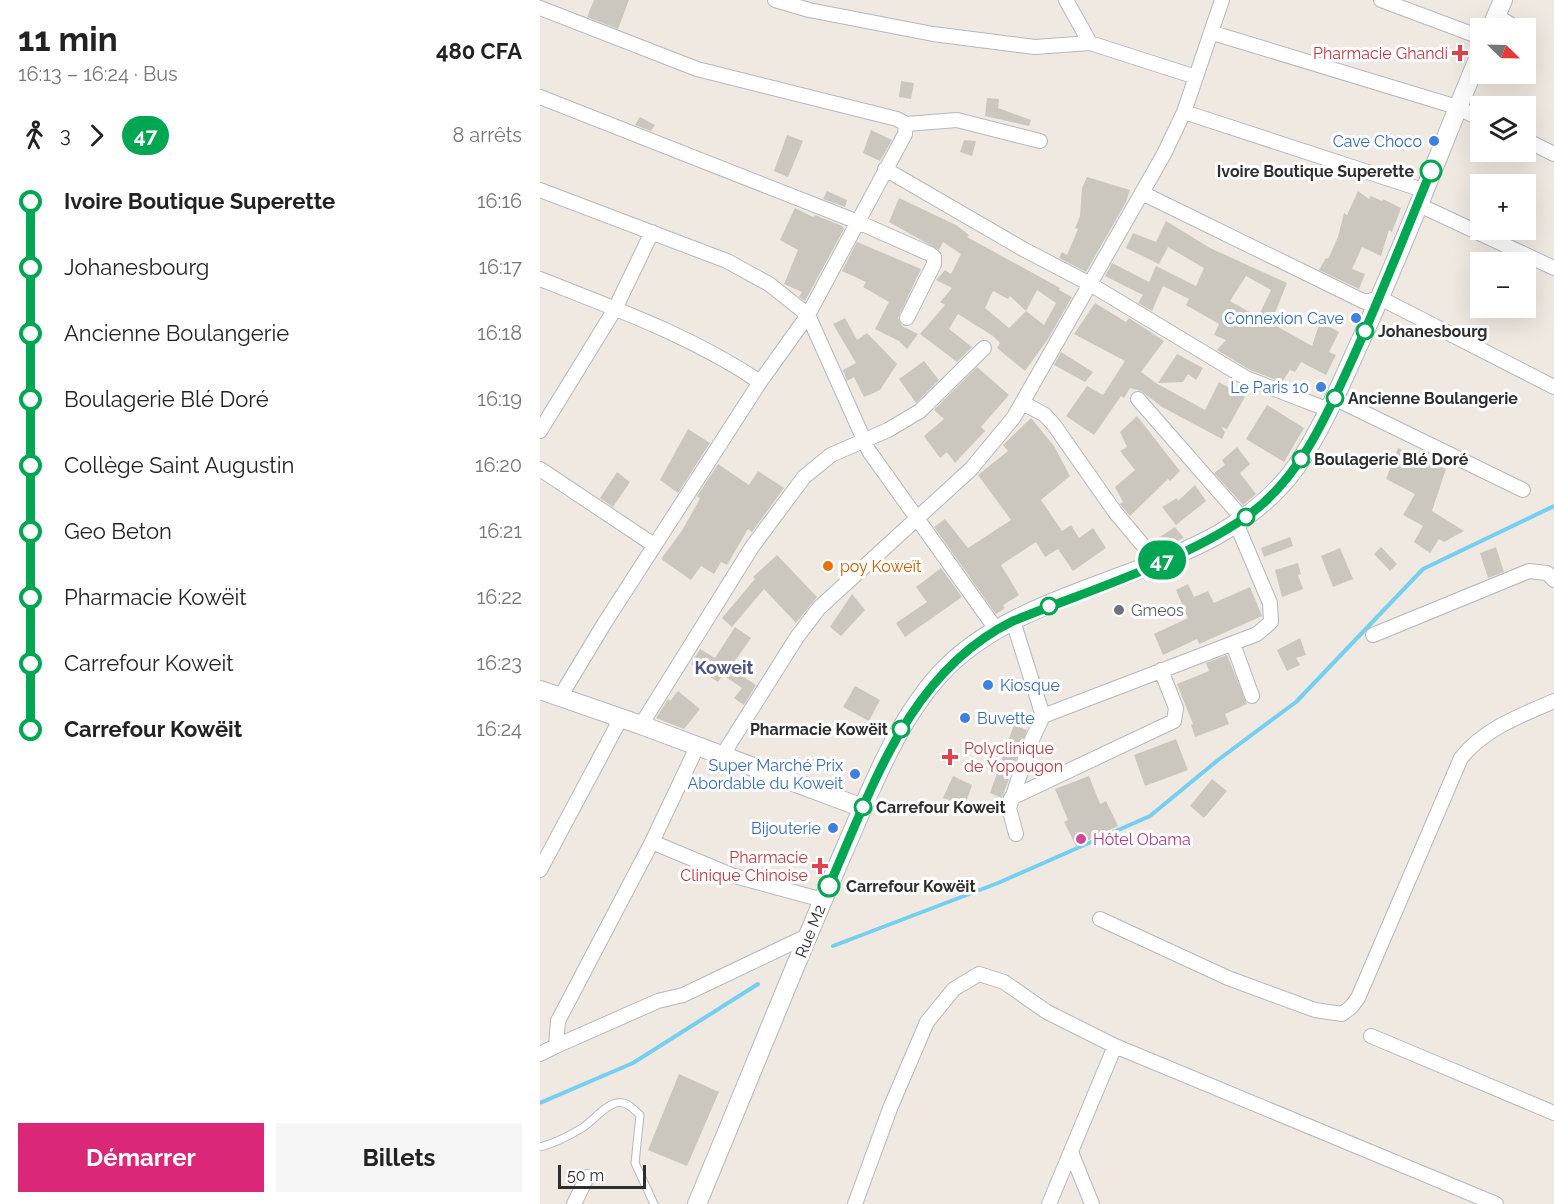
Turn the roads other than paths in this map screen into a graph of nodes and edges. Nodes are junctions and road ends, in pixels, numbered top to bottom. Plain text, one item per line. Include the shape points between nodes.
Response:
1 (775, 0) edge
2 (1066, 0) edge
3 (1222, 0) edge
4 (1381, 0) edge
5 (540, 8) edge
6 (1213, 33) junction
7 (1470, 33) edge
8 (1090, 43) junction
9 (1196, 77) junction
10 (1470, 80) edge
11 (540, 97) edge
12 (1457, 107) junction
13 (1184, 112) junction
14 (1470, 114) edge
15 (906, 124) junction
16 (1040, 141) dead end
17 (1536, 145) edge
18 (1554, 154) edge
19 (885, 169) junction
20 (540, 190) edge
21 (1142, 193) junction
22 (1420, 197) junction
23 (858, 222) junction
24 (652, 232) junction
25 (1554, 268) edge
26 (540, 279) edge
27 (1089, 284) junction
28 (1380, 298) junction
29 (615, 309) junction
30 (808, 315) junction
31 (907, 318) dead end
32 (984, 348) dead end
33 (760, 382) junction
34 (1554, 387) edge
35 (1138, 399) dead end
36 (1023, 402) junction
37 (1332, 404) junction
38 (540, 431) edge
39 (865, 441) junction
40 (540, 469) edge
41 (1523, 490) dead end
42 (918, 518) junction
43 (1239, 521) junction
44 (654, 545) junction
45 (1157, 562) junction
46 (1554, 580) edge
47 (1013, 621) junction
48 (996, 629) junction
49 (1373, 635) dead end
50 (1233, 644) junction
51 (1161, 670) junction
52 (540, 690) edge
53 (1252, 696) dead end
54 (560, 697) junction
55 (1554, 701) edge
56 (1042, 716) junction
57 (621, 718) junction
58 (641, 725) junction
59 (696, 747) junction
60 (722, 756) junction
61 (1011, 798) junction
62 (862, 808) junction
63 (1016, 834) dead end
64 (652, 842) junction
65 (540, 870) edge
66 (823, 900) junction
67 (1100, 919) dead end
68 (808, 935) junction
69 (1371, 1036) dead end
70 (556, 1046) junction
71 (1115, 1046) junction
72 (540, 1054) edge
73 (1554, 1113) edge
74 (540, 1147) edge
75 (1071, 1152) junction
76 (587, 1177) dead end
77 (574, 1204) edge
78 (654, 1204) edge
79 (697, 1204) edge
80 (855, 1204) edge
81 (1049, 1204) edge
82 (1092, 1204) edge
83 (1496, 1204) edge

1 - 8 street via 933,34 1035,47
2 - 8 street
3 - 6 street
4 - 7 street
5 - 15 street via 697,69
6 - 9 street
6 - 12 street
8 - 9 street
9 - 13 street
10 - 12 street, Rue M2
11 - 23 street
12 - 14 street
12 - 22 street, Rue M2
13 - 21 street
13 - 22 street
15 - 16 street via 957,120
15 - 19 street via 905,134
17 - 18 street
19 - 23 street
19 - 27 street
20 - 24 street
21 - 27 street
21 - 28 street via 1365,302
22 - 25 street
22 - 28 street, Rue M2
23 - 30 street
23 - 31 street via 934,257
24 - 29 street
24 - 30 street via 754,273
26 - 29 street
27 - 36 street
27 - 37 street via 1246,378
28 - 34 street
28 - 37 street, Rue M2
29 - 33 street via 689,340
29 - 38 street
30 - 33 street
30 - 39 street
32 - 39 street via 920,411
33 - 44 street
35 - 43 street
36 - 42 street via 971,468
36 - 45 street via 1054,425 1115,512
37 - 41 street
37 - 43 street, Rue M2 via 1295,468 1260,506
39 - 42 street via 880,469
39 - 58 street via 831,455 793,489 716,603
40 - 44 street
42 - 48 street
42 - 60 street via 853,575 807,623
43 - 45 street, Rue M2
43 - 50 street via 1272,611 1271,622 1265,629
44 - 54 street
45 - 47 street, Rue M2
46 - 49 street via 1547,573 1529,571
47 - 48 street, Rue M2
47 - 56 street
48 - 62 street, Rue M2 via 954,660 918,702
50 - 51 street
50 - 53 street
51 - 56 street
51 - 61 street via 1176,708 1174,721
52 - 54 street
54 - 57 street
55 - 67 street via 1487,733 1461,758 1358,998 1342,1014 1315,1010 1228,978
56 - 61 street
57 - 58 street
57 - 65 street
58 - 59 street
59 - 60 street
59 - 64 street
60 - 62 street
61 - 63 street via 1010,817
62 - 66 street, Rue M2
64 - 66 street via 731,875
64 - 70 street via 558,1021
66 - 68 street, Rue M2
68 - 70 street via 683,995 658,1001
68 - 79 street, Rue M2
69 - 73 street
70 - 72 street
71 - 75 street
71 - 80 street via 1047,1012 992,977 979,974 954,989 927,1022
71 - 83 street
74 - 78 lane via 555,1143 614,1103 623,1102 640,1115 635,1163
75 - 81 street
75 - 82 street
76 - 77 street

